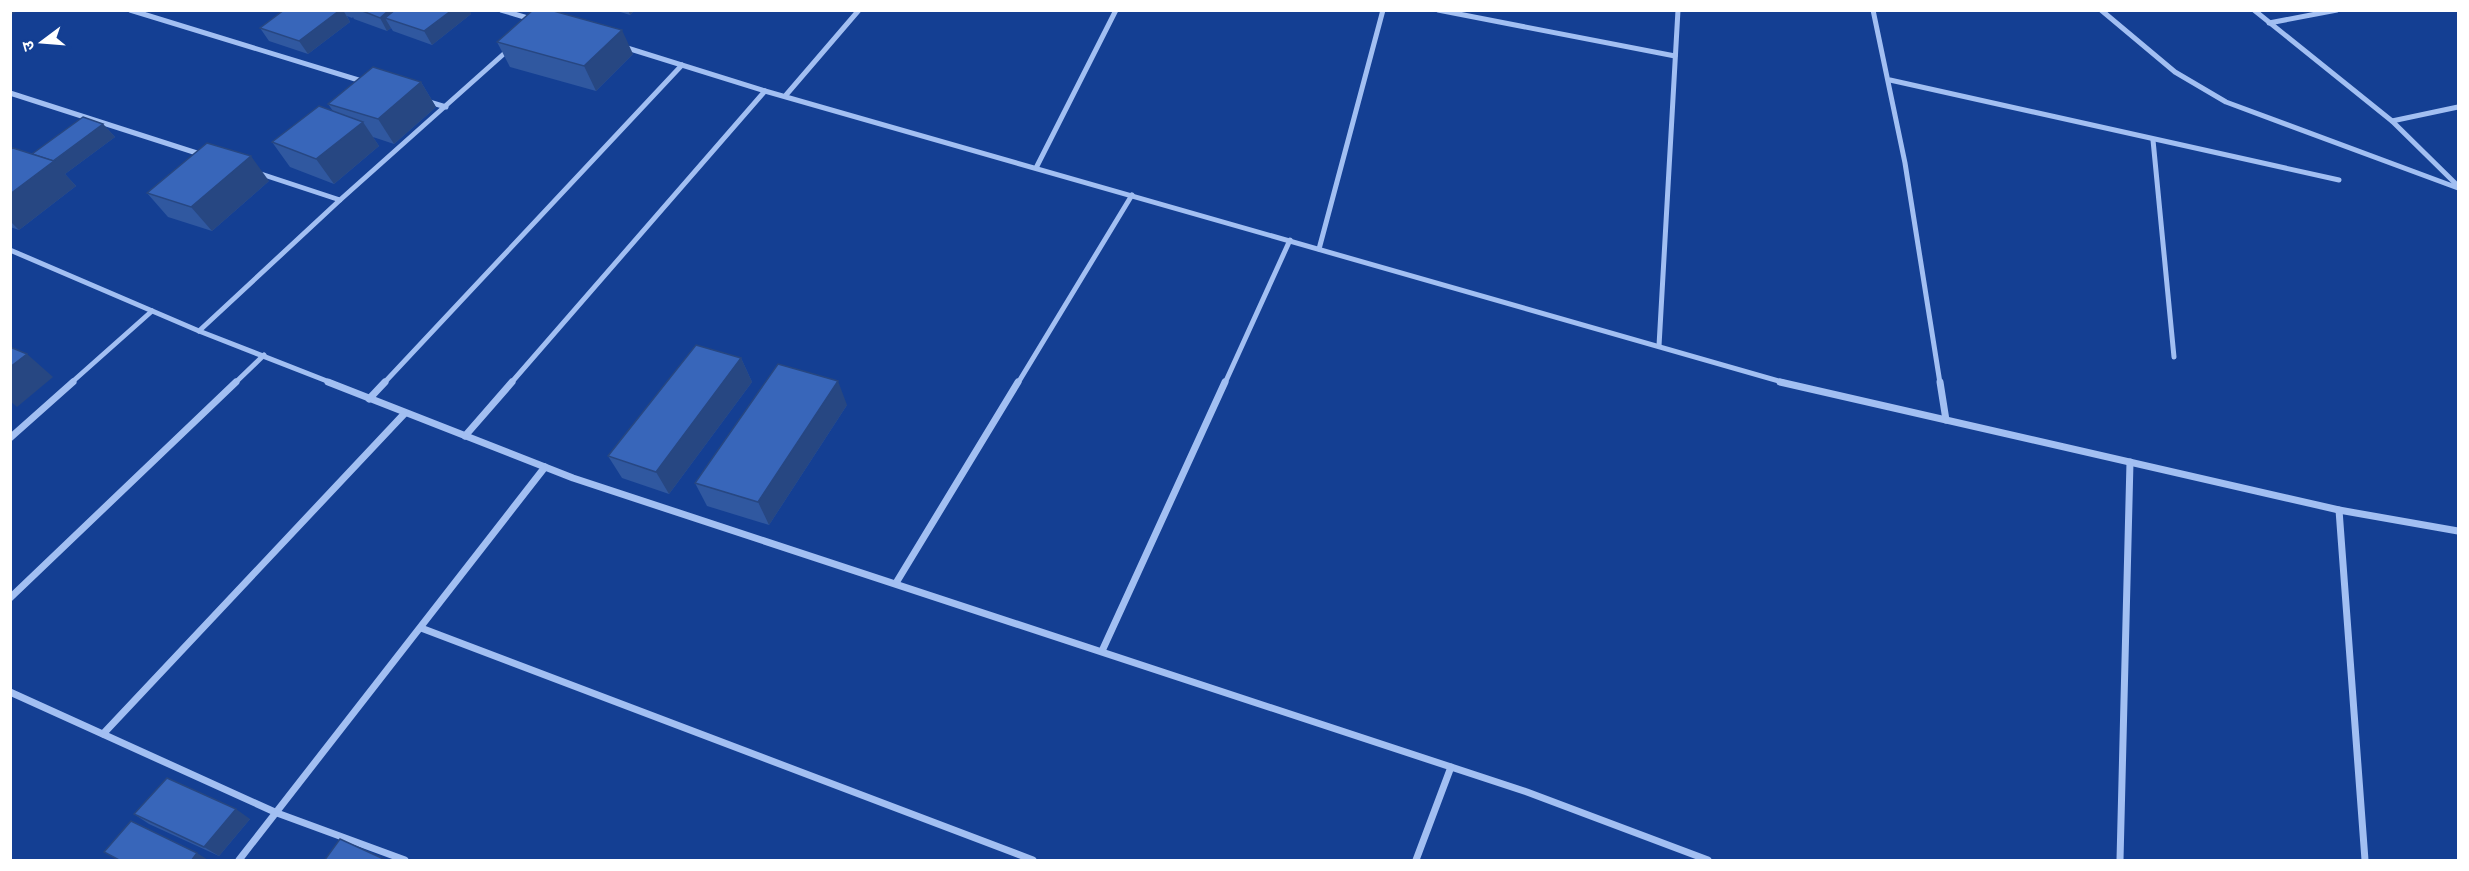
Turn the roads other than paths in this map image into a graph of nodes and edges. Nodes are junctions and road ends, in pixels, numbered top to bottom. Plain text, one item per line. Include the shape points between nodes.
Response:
1 (130, 10) edge
2 (501, 10) edge
3 (859, 10) edge
4 (1116, 10) edge
5 (1383, 10) edge
6 (1438, 10) edge
7 (1678, 10) edge
8 (1873, 10) edge
9 (2101, 10) edge
10 (2254, 10) edge
11 (2337, 10) edge
12 (539, 22) edge
13 (2269, 23) junction
14 (515, 44) edge
15 (616, 45) edge
16 (1675, 56) junction
17 (682, 64) junction
18 (1890, 80) junction
19 (367, 83) edge
20 (765, 91) junction
21 (10, 93) edge
22 (786, 95) junction
23 (423, 100) dead end
24 (446, 107) junction
25 (2458, 107) edge
26 (2392, 122) junction
27 (2152, 140) junction
28 (215, 159) edge
29 (1035, 168) junction
30 (249, 170) edge
31 (2339, 180) dead end
32 (2458, 187) edge
33 (1132, 195) junction
34 (340, 200) junction
35 (1290, 240) junction
36 (1319, 249) junction
37 (10, 250) edge
38 (152, 311) junction
39 (199, 331) junction
40 (1659, 346) junction
41 (264, 355) junction
42 (2174, 357) dead end
43 (369, 399) junction
44 (405, 413) junction
45 (1946, 420) junction
46 (465, 436) junction
47 (10, 438) edge
48 (2130, 462) junction
49 (545, 467) junction
50 (2340, 510) junction
51 (2458, 531) edge
52 (896, 583) junction
53 (10, 598) edge
54 (421, 628) junction
55 (1102, 651) junction
56 (10, 692) edge
57 (103, 734) junction
58 (1451, 766) junction
59 (276, 813) junction
60 (239, 861) edge
61 (405, 861) edge
62 (1034, 861) edge
63 (1416, 861) edge
64 (1708, 861) edge
65 (2120, 861) edge
66 (2365, 861) edge

1 - 19 street
2 - 12 street
3 - 22 street
4 - 29 street
5 - 36 street
6 - 16 street
7 - 16 street
8 - 18 street
9 - 32 street via 2194,87
10 - 13 street
11 - 13 street
13 - 26 street
14 - 24 street
15 - 17 street
16 - 40 street
17 - 20 street
17 - 43 street
18 - 27 street
18 - 45 street
20 - 22 street
20 - 46 street
21 - 28 street
22 - 29 street
23 - 24 street
24 - 34 street
25 - 26 street
26 - 32 street
27 - 31 street
27 - 42 street
29 - 33 street
30 - 34 street
33 - 35 street
33 - 52 street
34 - 39 street
35 - 36 street
35 - 55 street
36 - 40 street
37 - 38 street
38 - 39 street
38 - 47 street
39 - 41 street
40 - 45 street via 1781,382
41 - 43 street
41 - 53 street
43 - 44 street
44 - 46 street
44 - 57 street
45 - 48 street
46 - 49 street
48 - 50 street
48 - 65 street
49 - 52 street
49 - 54 street
50 - 51 street
50 - 66 street
52 - 55 street
54 - 59 street
54 - 62 street
55 - 58 street
56 - 57 street
57 - 59 street
58 - 63 street
58 - 64 street
59 - 60 street
59 - 61 street

